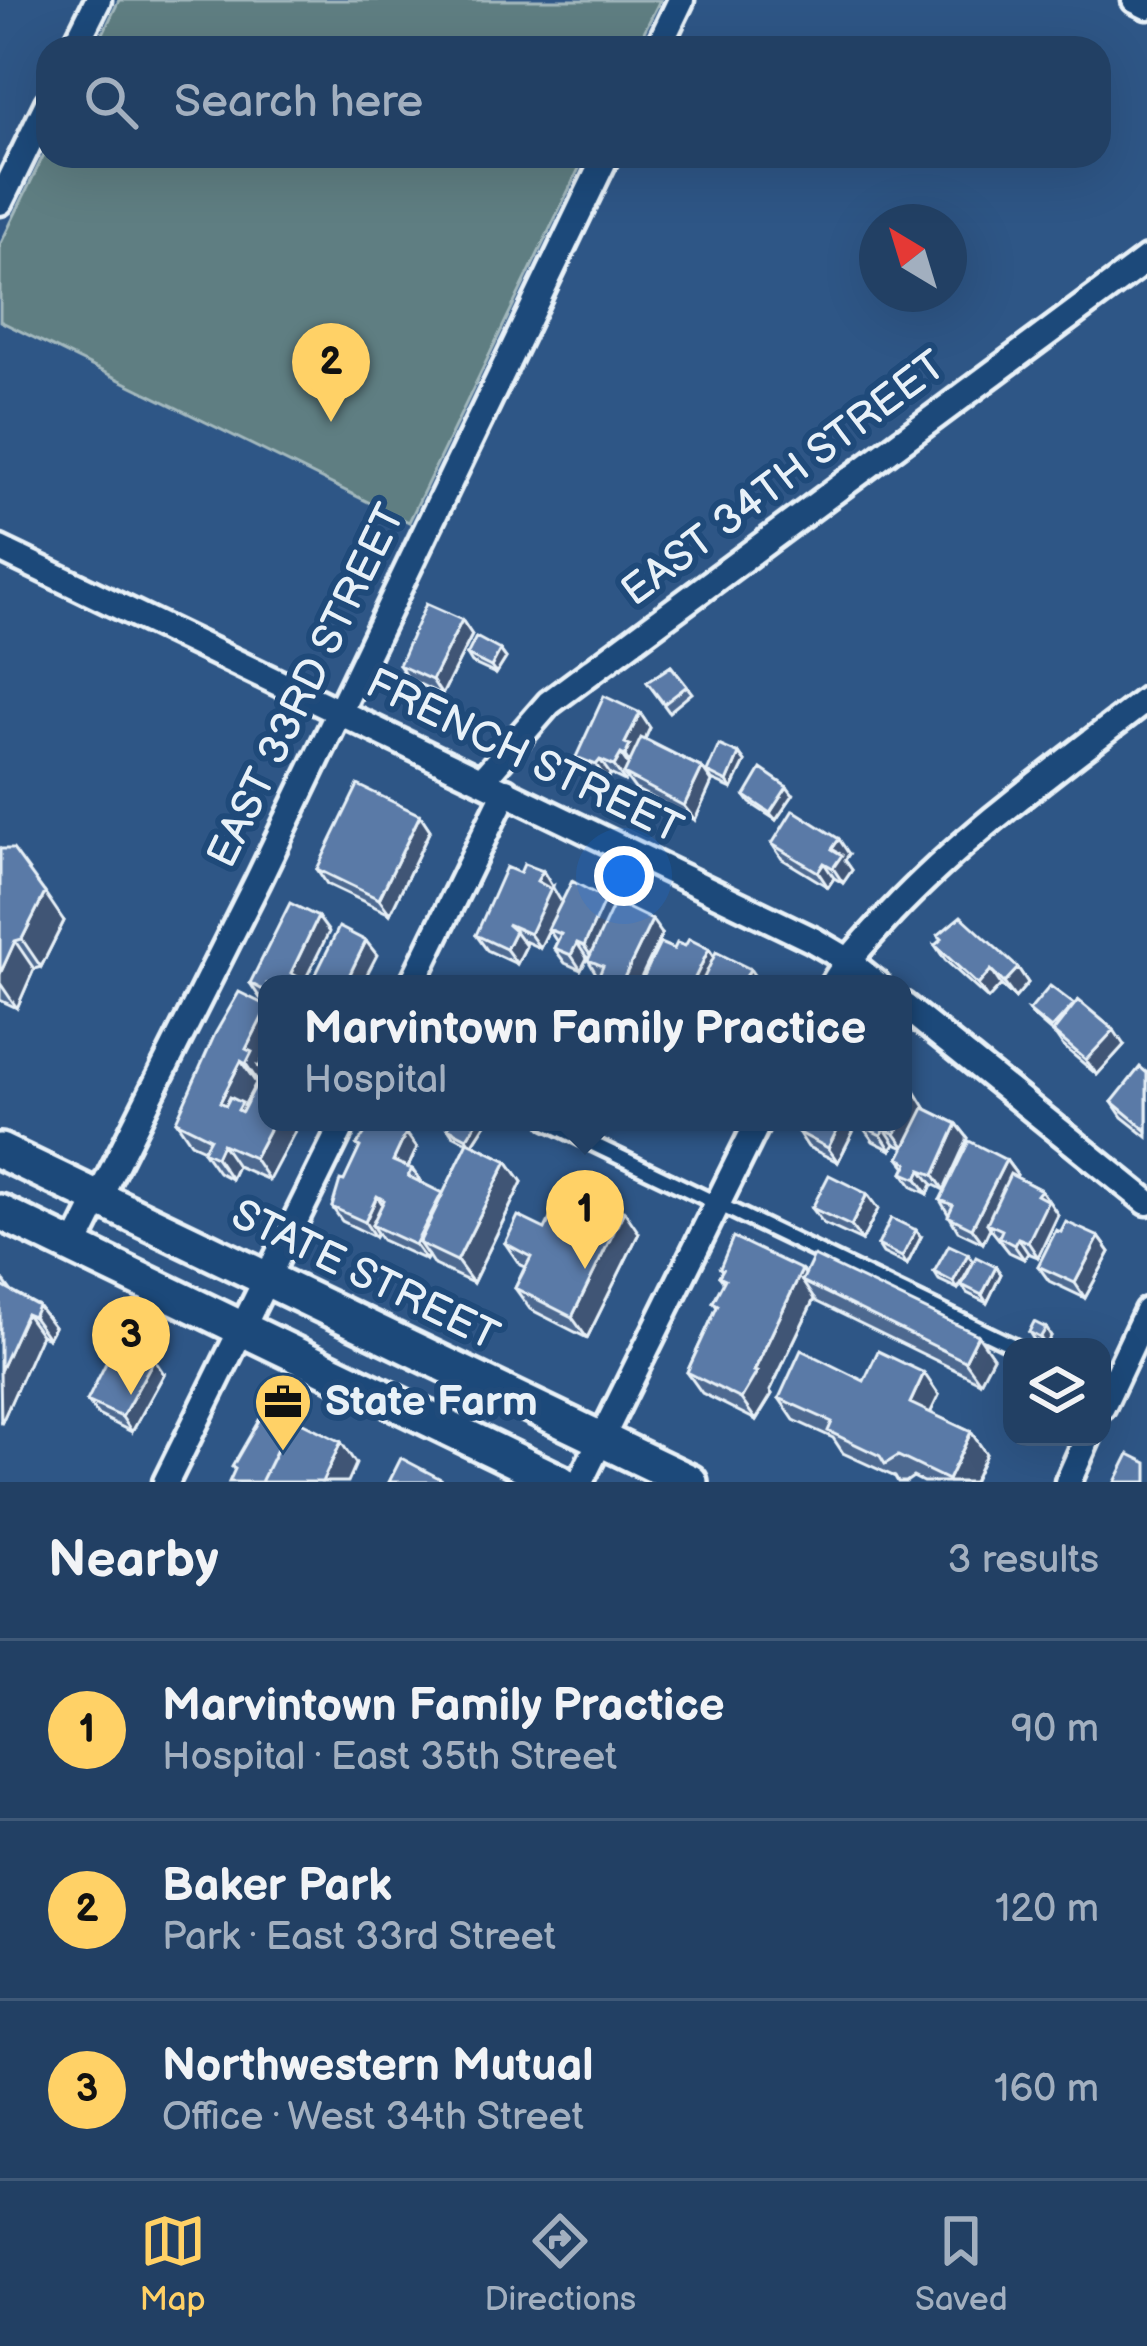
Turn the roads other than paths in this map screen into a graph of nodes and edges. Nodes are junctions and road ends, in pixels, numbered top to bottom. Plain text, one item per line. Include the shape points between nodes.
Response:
1 (98, 0) edge
2 (681, 0) edge
3 (1136, 0) edge
4 (1147, 6) edge
5 (80, 36) edge
6 (664, 36) edge
7 (36, 128) edge
8 (600, 168) edge
9 (0, 202) edge
10 (1147, 259) edge
11 (0, 549) edge
12 (1147, 699) edge
13 (337, 710) junction
14 (494, 785) junction
15 (847, 960) junction
16 (416, 975) edge
17 (838, 975) edge
18 (866, 975) edge
19 (912, 1012) edge
20 (340, 1131) edge
21 (566, 1131) edge
22 (753, 1131) edge
23 (0, 1150) edge
24 (99, 1198) junction
25 (1147, 1202) edge
26 (716, 1204) junction
27 (0, 1212) edge
28 (74, 1247) junction
29 (269, 1280) junction
30 (1147, 1311) edge
31 (244, 1330) junction
32 (1003, 1341) edge
33 (1111, 1382) edge
34 (602, 1439) junction
35 (1084, 1446) edge
36 (168, 1480) edge
37 (560, 1482) edge
38 (580, 1482) edge
39 (690, 1482) edge
40 (1068, 1482) edge

1 - 5 street
2 - 6 street
3 - 4 street
7 - 9 street
8 - 13 street, EAST 33RD STREET
10 - 14 street, EAST 34TH STREET via 549,703
11 - 13 street, FRENCH STREET
12 - 15 street via 982,826
13 - 14 street, FRENCH STREET
13 - 24 street, EAST 33RD STREET
14 - 15 street, FRENCH STREET
14 - 16 street, EAST 34TH STREET
15 - 17 street
15 - 18 street, FRENCH STREET
19 - 25 street
20 - 29 street
21 - 26 lane
22 - 26 street
23 - 24 street, STATE STREET
24 - 28 street, EAST 33RD STREET
24 - 29 street, STATE STREET
26 - 32 lane
26 - 34 street
27 - 28 street
28 - 31 street
29 - 31 street
29 - 34 street, STATE STREET
30 - 33 street
31 - 36 street
31 - 37 street
34 - 38 street
34 - 39 street, STATE STREET
35 - 40 street

